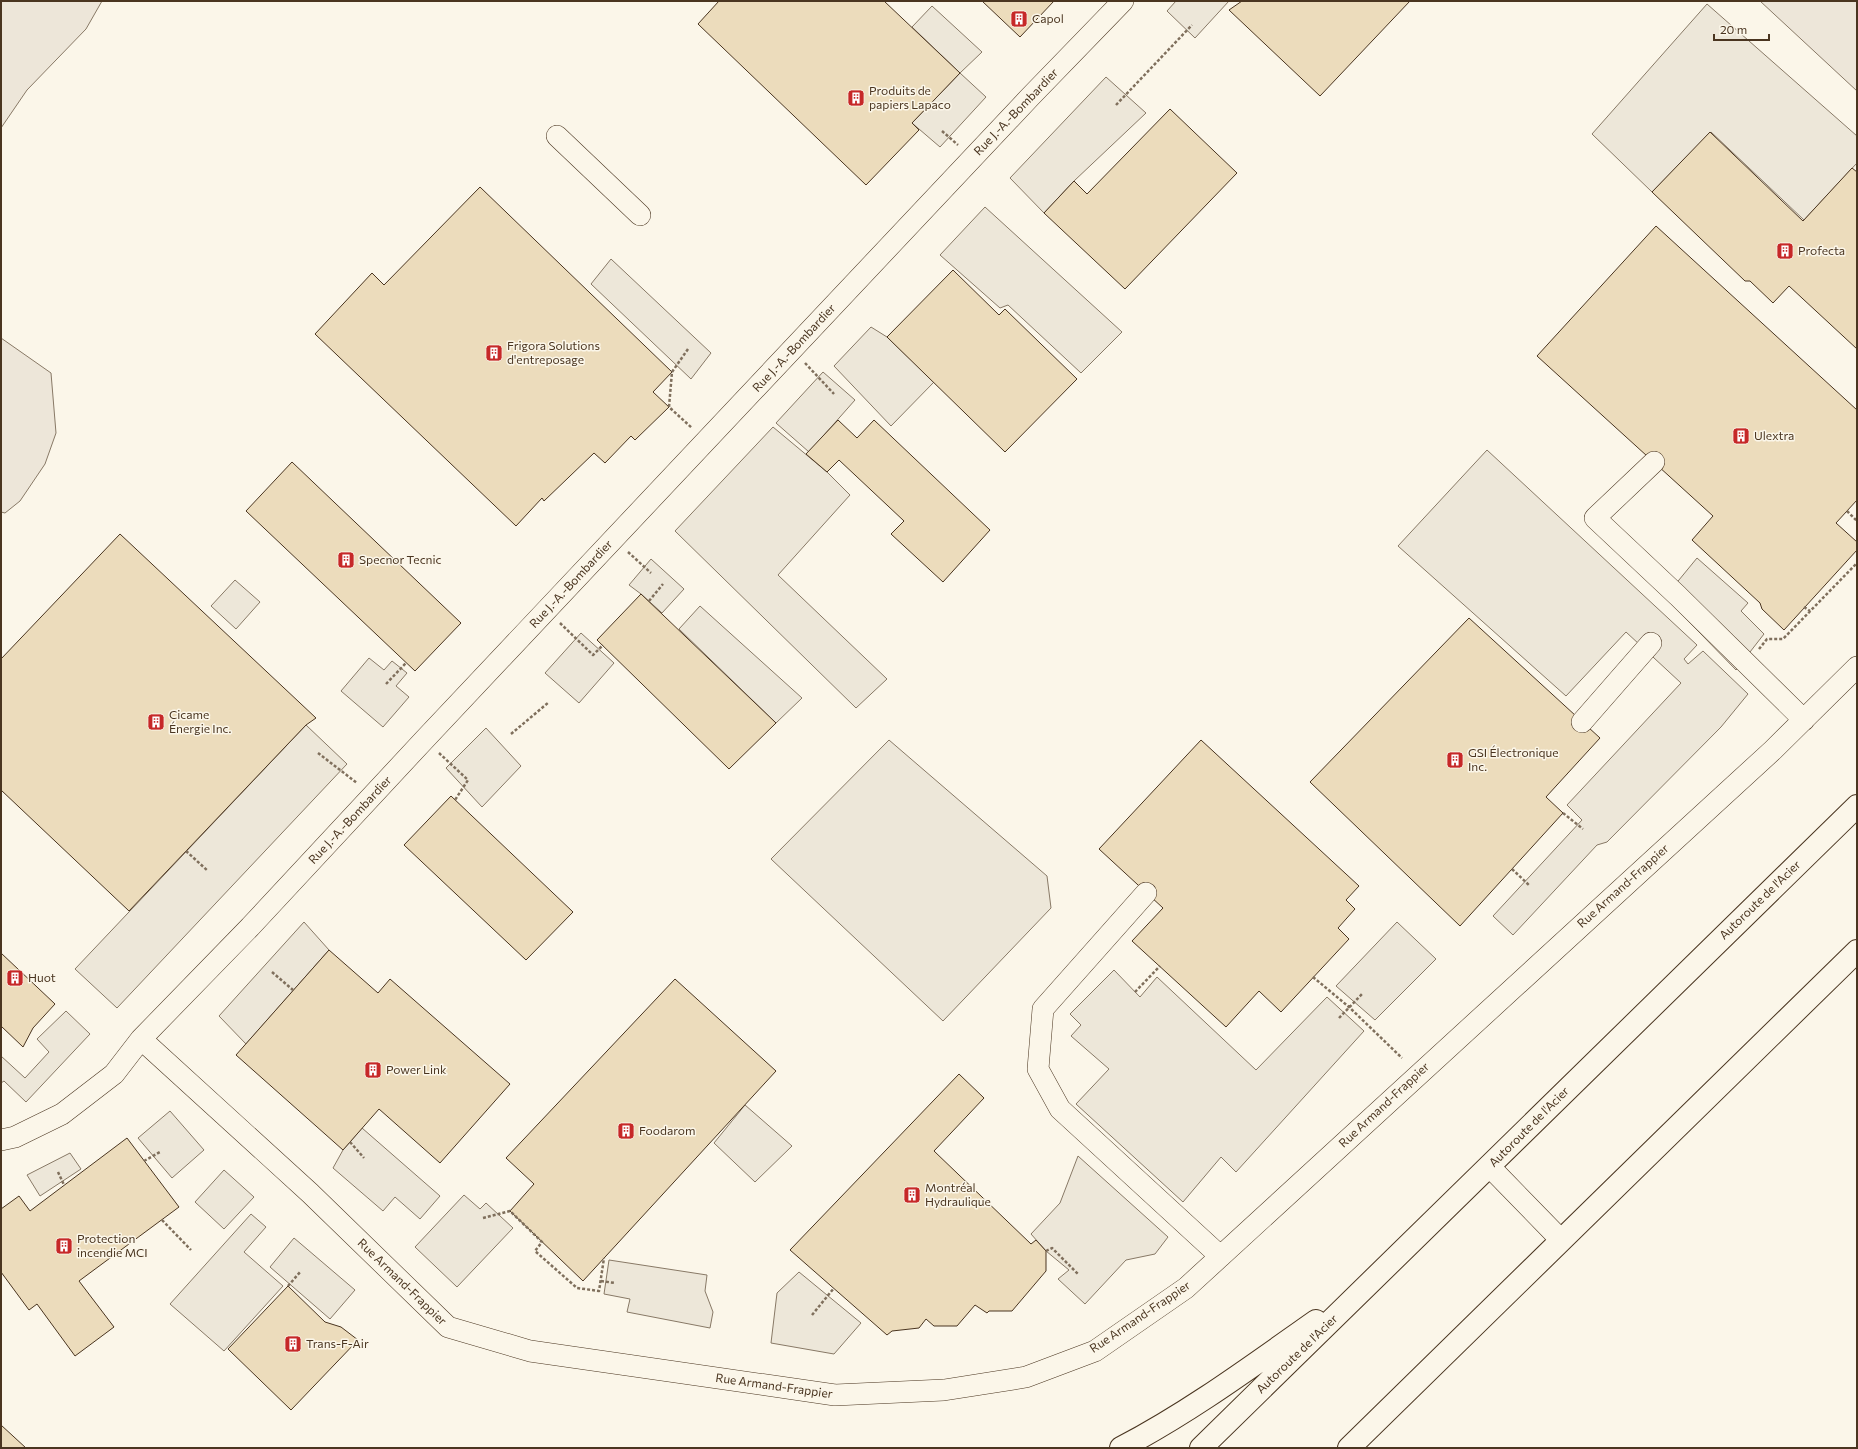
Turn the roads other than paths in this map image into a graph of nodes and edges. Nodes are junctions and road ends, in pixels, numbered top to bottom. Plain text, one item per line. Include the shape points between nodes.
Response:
1 (1123, 1) edge
2 (557, 136) dead end
3 (640, 215) dead end
4 (1654, 462) dead end
5 (1651, 643) dead end
6 (1857, 667) edge
7 (1804, 720) junction
8 (1582, 722) dead end
9 (1857, 806) edge
10 (1146, 893) dead end
11 (1857, 951) edge
12 (141, 1039) junction
13 (1, 1140) edge
14 (1489, 1166) junction
15 (1561, 1240) junction
16 (1220, 1256) junction
17 (1369, 1284) junction
18 (1121, 1448) edge
19 (1201, 1448) edge
20 (1349, 1448) edge

1 - 12 street, Rue J.-A.-Bombardier via 1030,96 250,927
2 - 3 street
4 - 7 street via 1595,518
5 - 8 street
6 - 7 street, Rue Armand-Frappier
7 - 16 street, Rue Armand-Frappier
9 - 14 highway, Autoroute de l'Acier
10 - 16 street via 1043,1009 1038,1069 1060,1109
11 - 15 highway
12 - 13 street, Rue J.-A.-Bombardier via 114,1074 87,1096 62,1114 15,1137
12 - 16 street, Rue Armand-Frappier via 307,1190 448,1327 530,1351 835,1396 944,1390 1026,1377 1095,1351 1186,1288
14 - 15 street
14 - 17 highway, Autoroute de l'Acier
15 - 20 highway
17 - 18 highway via 1199,1402
17 - 19 highway, Autoroute de l'Acier

